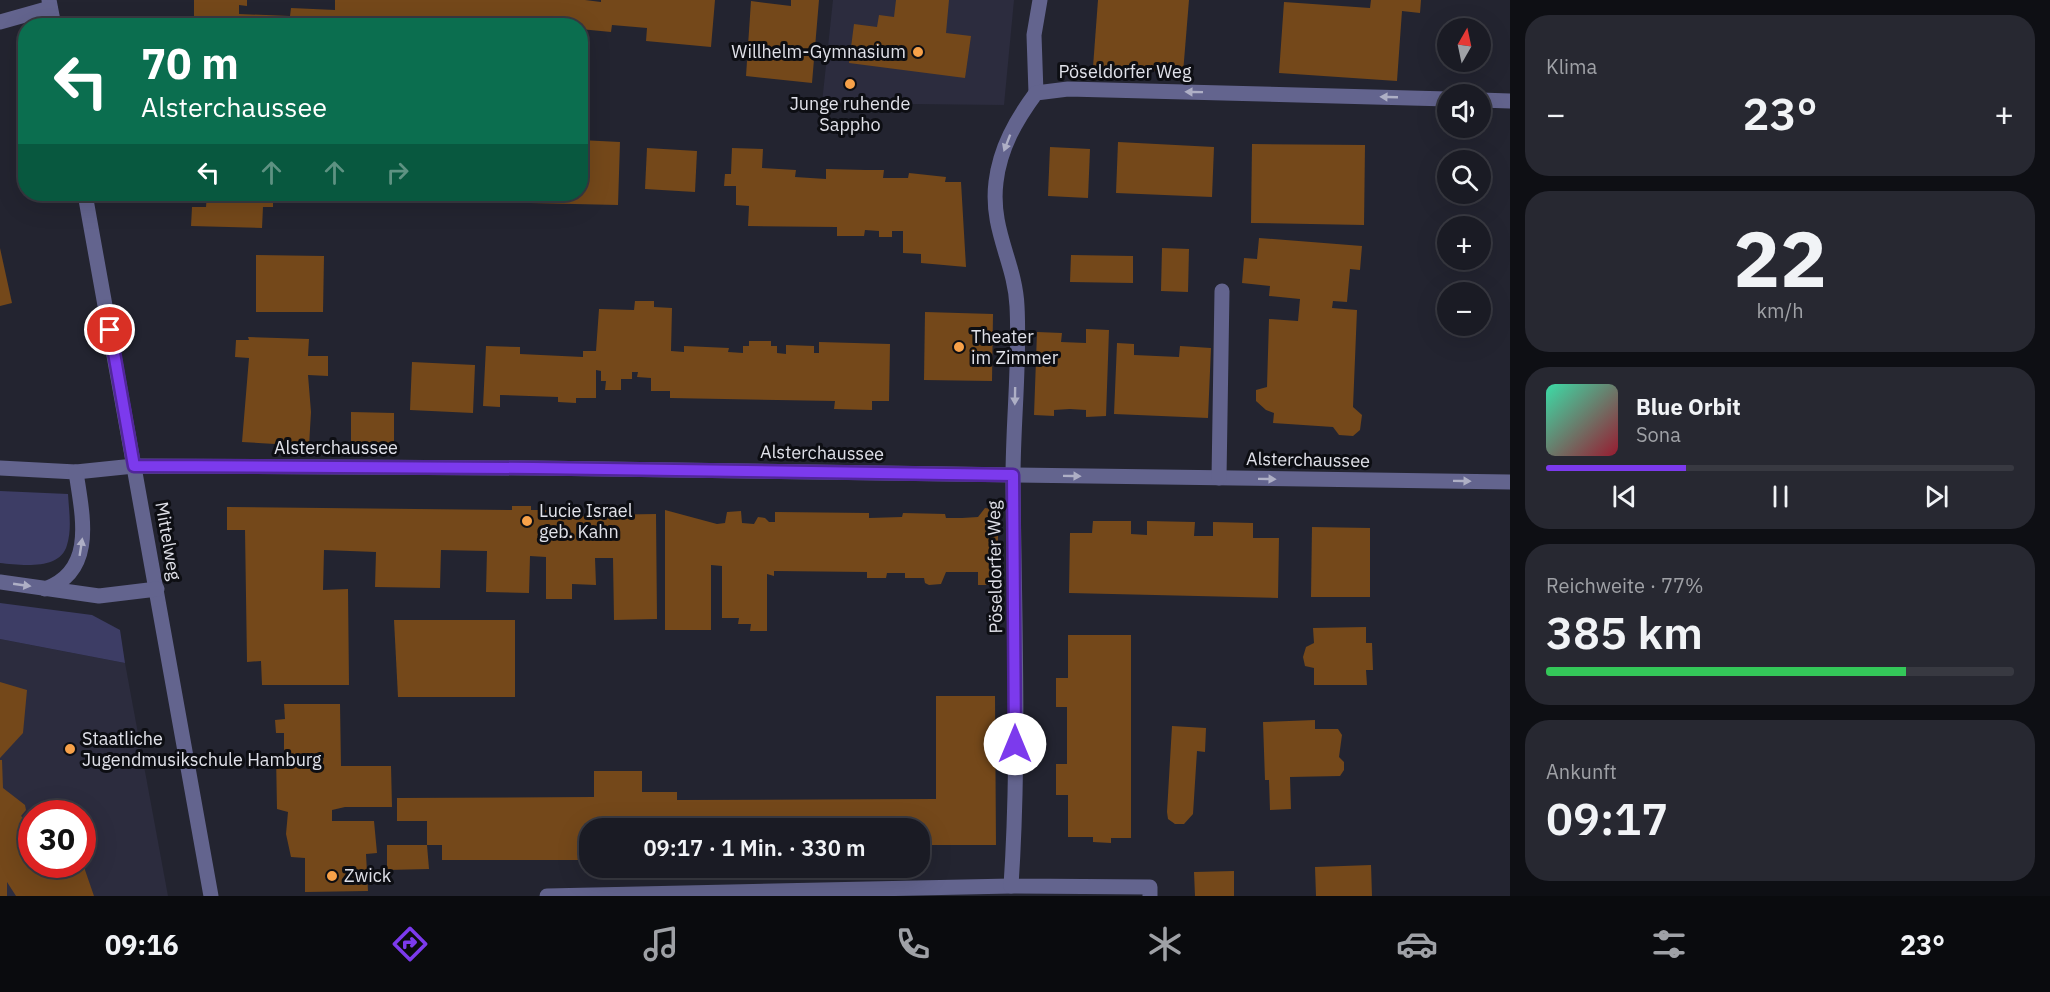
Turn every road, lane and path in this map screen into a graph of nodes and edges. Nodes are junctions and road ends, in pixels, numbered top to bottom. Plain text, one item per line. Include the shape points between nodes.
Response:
1 (1040, 0) edge
2 (50, 4) edge
3 (0, 22) edge
4 (1036, 93) junction
5 (1437, 99) edge
6 (1491, 100) edge
7 (1510, 100) edge
8 (86, 201) edge
9 (1222, 291) dead end
10 (134, 466) junction
11 (0, 468) edge
12 (76, 472) junction
13 (1013, 475) junction
14 (1219, 478) junction
15 (1510, 482) edge
16 (0, 582) edge
17 (45, 589) junction
18 (157, 589) junction
19 (1011, 886) junction
20 (901, 892) edge
21 (1150, 892) edge
22 (212, 896) edge
23 (547, 896) edge

1 - 4 street via 1034,35
2 - 3 street
5 -> 4 street, Pöseldorfer Weg via 1068,89
4 -> 13 street, Pöseldorfer Weg via 1016,120 996,182 995,210 1017,306
6 - 7 street
8 - 10 street, Mittelweg
9 - 14 street
10 - 12 street, Alsterchaussee
10 - 13 street, Alsterchaussee
10 - 18 street, Mittelweg
11 - 12 street, Alsterchaussee
17 -> 12 street via 65,578 80,556 83,527
13 -> 14 street, Alsterchaussee
13 - 19 street, Pöseldorfer Weg via 1015,825
14 -> 15 street, Alsterchaussee
16 -> 17 street
17 - 18 street via 99,596
18 - 22 street, Mittelweg
19 - 20 street
19 - 21 street
20 - 23 street

